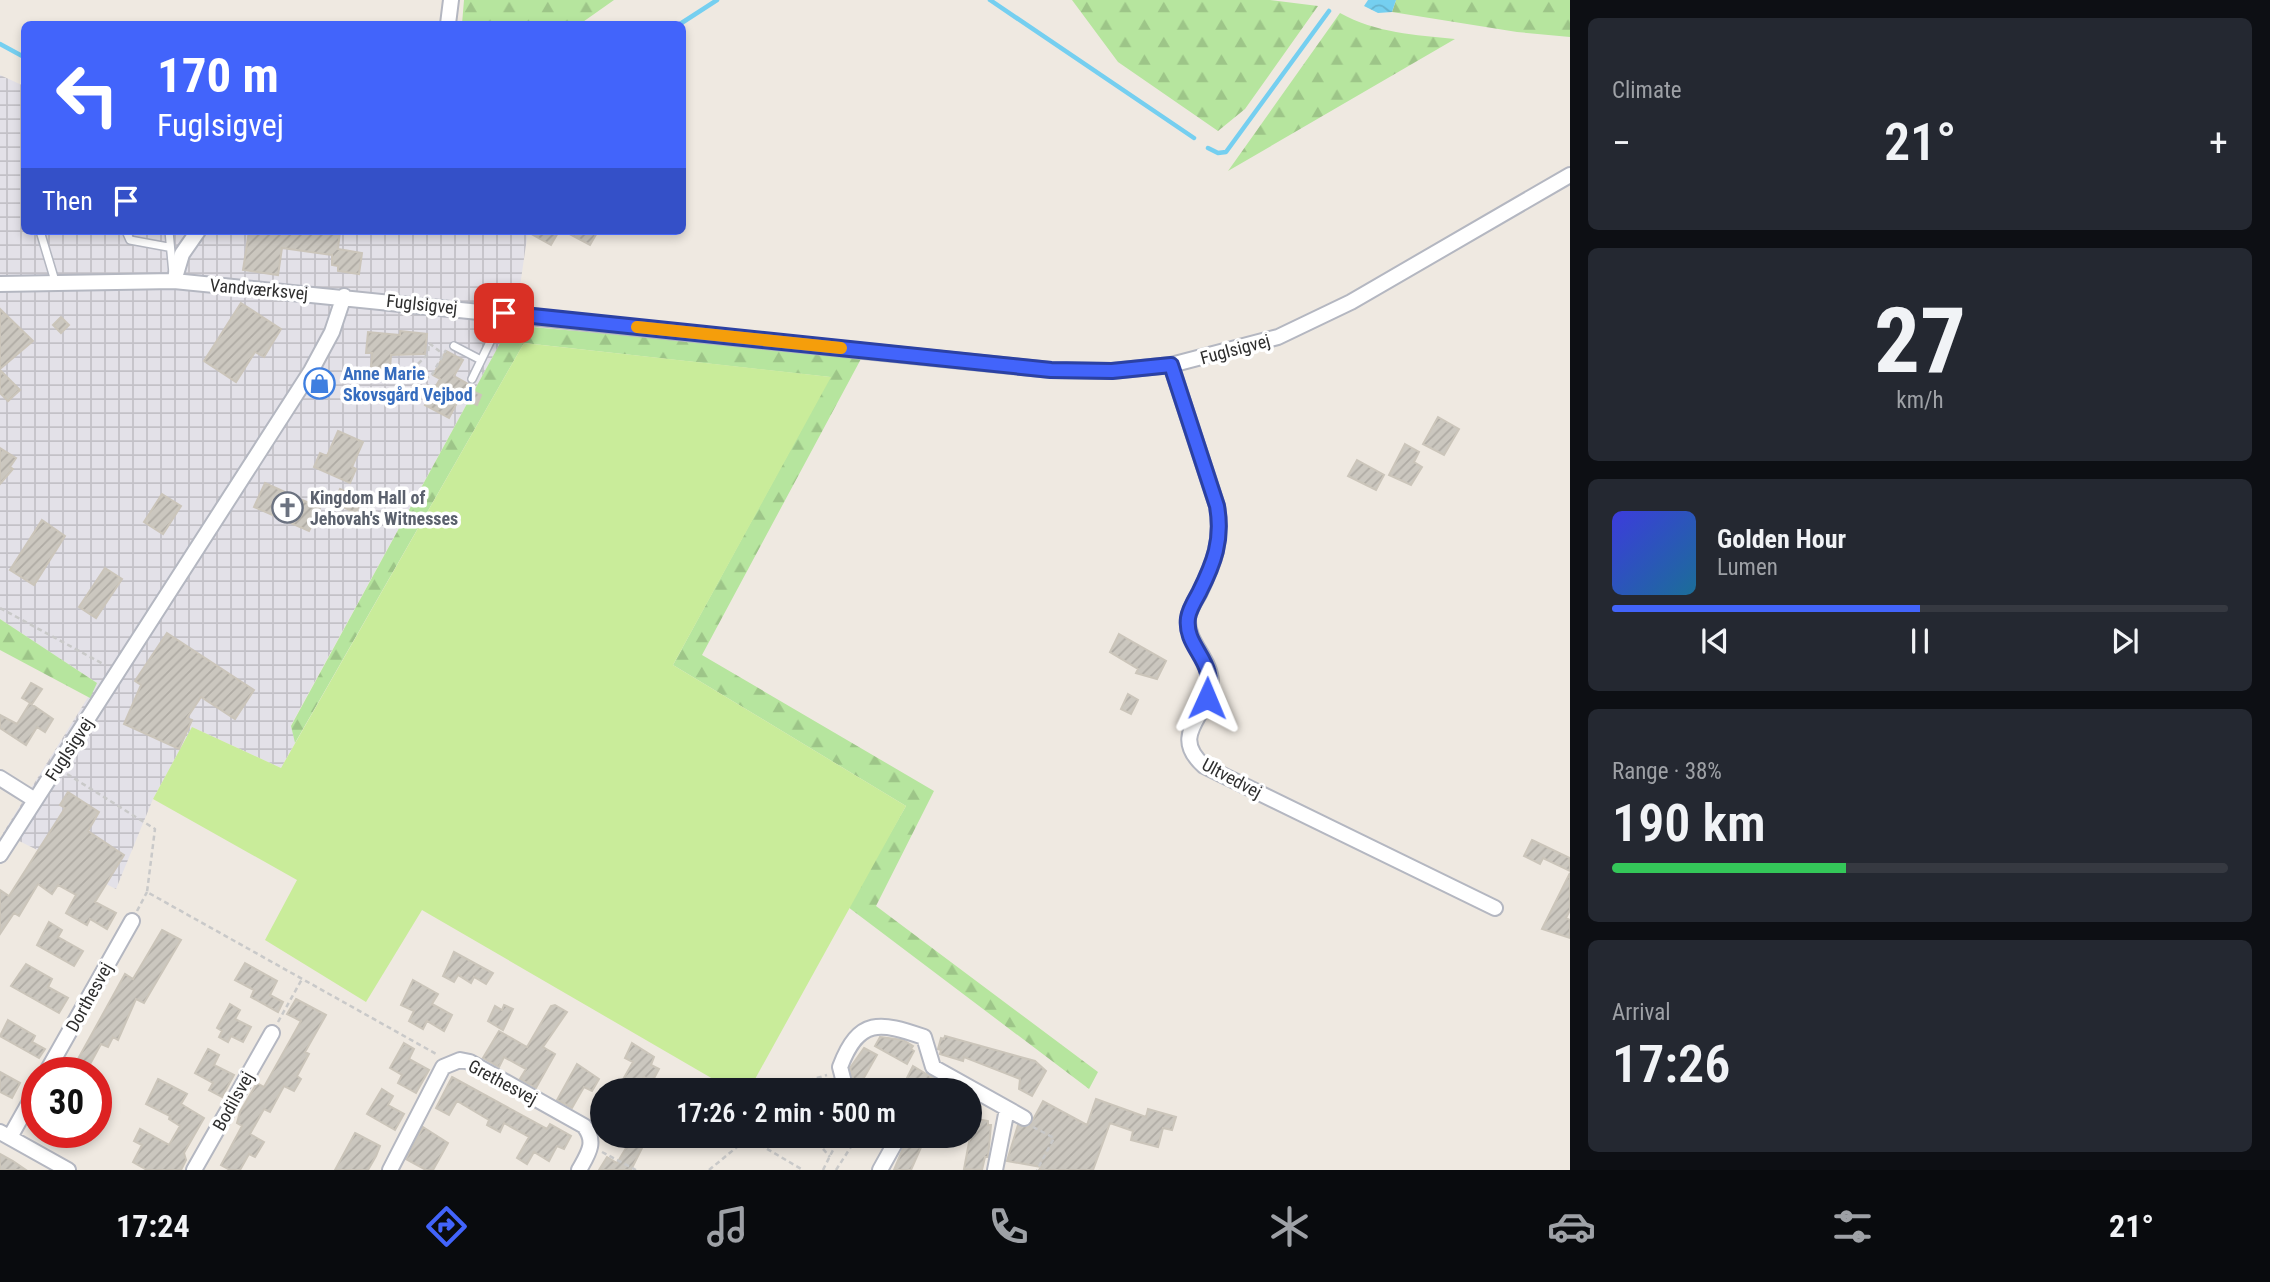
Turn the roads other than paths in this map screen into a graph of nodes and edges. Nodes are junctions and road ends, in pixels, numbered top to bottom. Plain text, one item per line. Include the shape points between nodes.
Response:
1 (451, 0) edge
2 (448, 21) edge
3 (1570, 175) edge
4 (41, 235) edge
5 (128, 235) edge
6 (169, 235) edge
7 (195, 235) edge
8 (168, 247) junction
9 (55, 281) junction
10 (174, 281) junction
11 (0, 284) edge
12 (344, 296) junction
13 (504, 313) junction
14 (454, 346) road end
15 (481, 360) junction
16 (1171, 365) junction
17 (472, 379) dead end
18 (0, 778) edge
19 (35, 800) junction
20 (0, 855) edge
21 (1495, 908) dead end
22 (132, 920) road end
23 (272, 1032) road end
24 (55, 1057) edge
25 (842, 1078) edge
26 (952, 1078) edge
27 (982, 1095) edge
28 (1007, 1109) junction
29 (21, 1112) edge
30 (1024, 1118) road end
31 (5, 1135) edge
32 (892, 1148) edge
33 (59, 1168) edge
34 (194, 1170) edge
35 (390, 1170) edge
36 (579, 1170) edge
37 (880, 1170) edge
38 (995, 1170) edge

1 - 2 street
3 - 16 street, Fuglsigvej via 1303,325 1236,350
4 - 9 lane
5 - 8 lane via 130,240
6 - 8 lane
7 - 10 street via 182,254
8 - 10 lane
9 - 10 street, Vandværksvej
9 - 11 street, Vandværksvej
10 - 12 street, Vandværksvej
12 - 13 street, Fuglsigvej
12 - 19 street, Fuglsigvej via 332,332 310,371
13 - 15 lane
13 - 16 street, Fuglsigvej via 1051,370 1112,371
14 - 15 lane
15 - 17 lane
16 - 21 street, Ultvedvej via 1221,530 1211,569 1188,616 1189,633 1209,669 1211,685 1192,725 1192,755 1204,766
18 - 19 street
19 - 20 street, Fuglsigvej
22 - 24 street, Dorthesvej
23 - 34 street, Bodilsvej
25 - 26 street via 840,1071 860,1031 889,1025 924,1037 933,1067
27 - 28 street
28 - 30 street
28 - 38 street
29 - 31 street
31 - 33 street
32 - 37 street
35 - 36 street, Grethesvej via 443,1067 450,1062 470,1062 584,1126 592,1147

